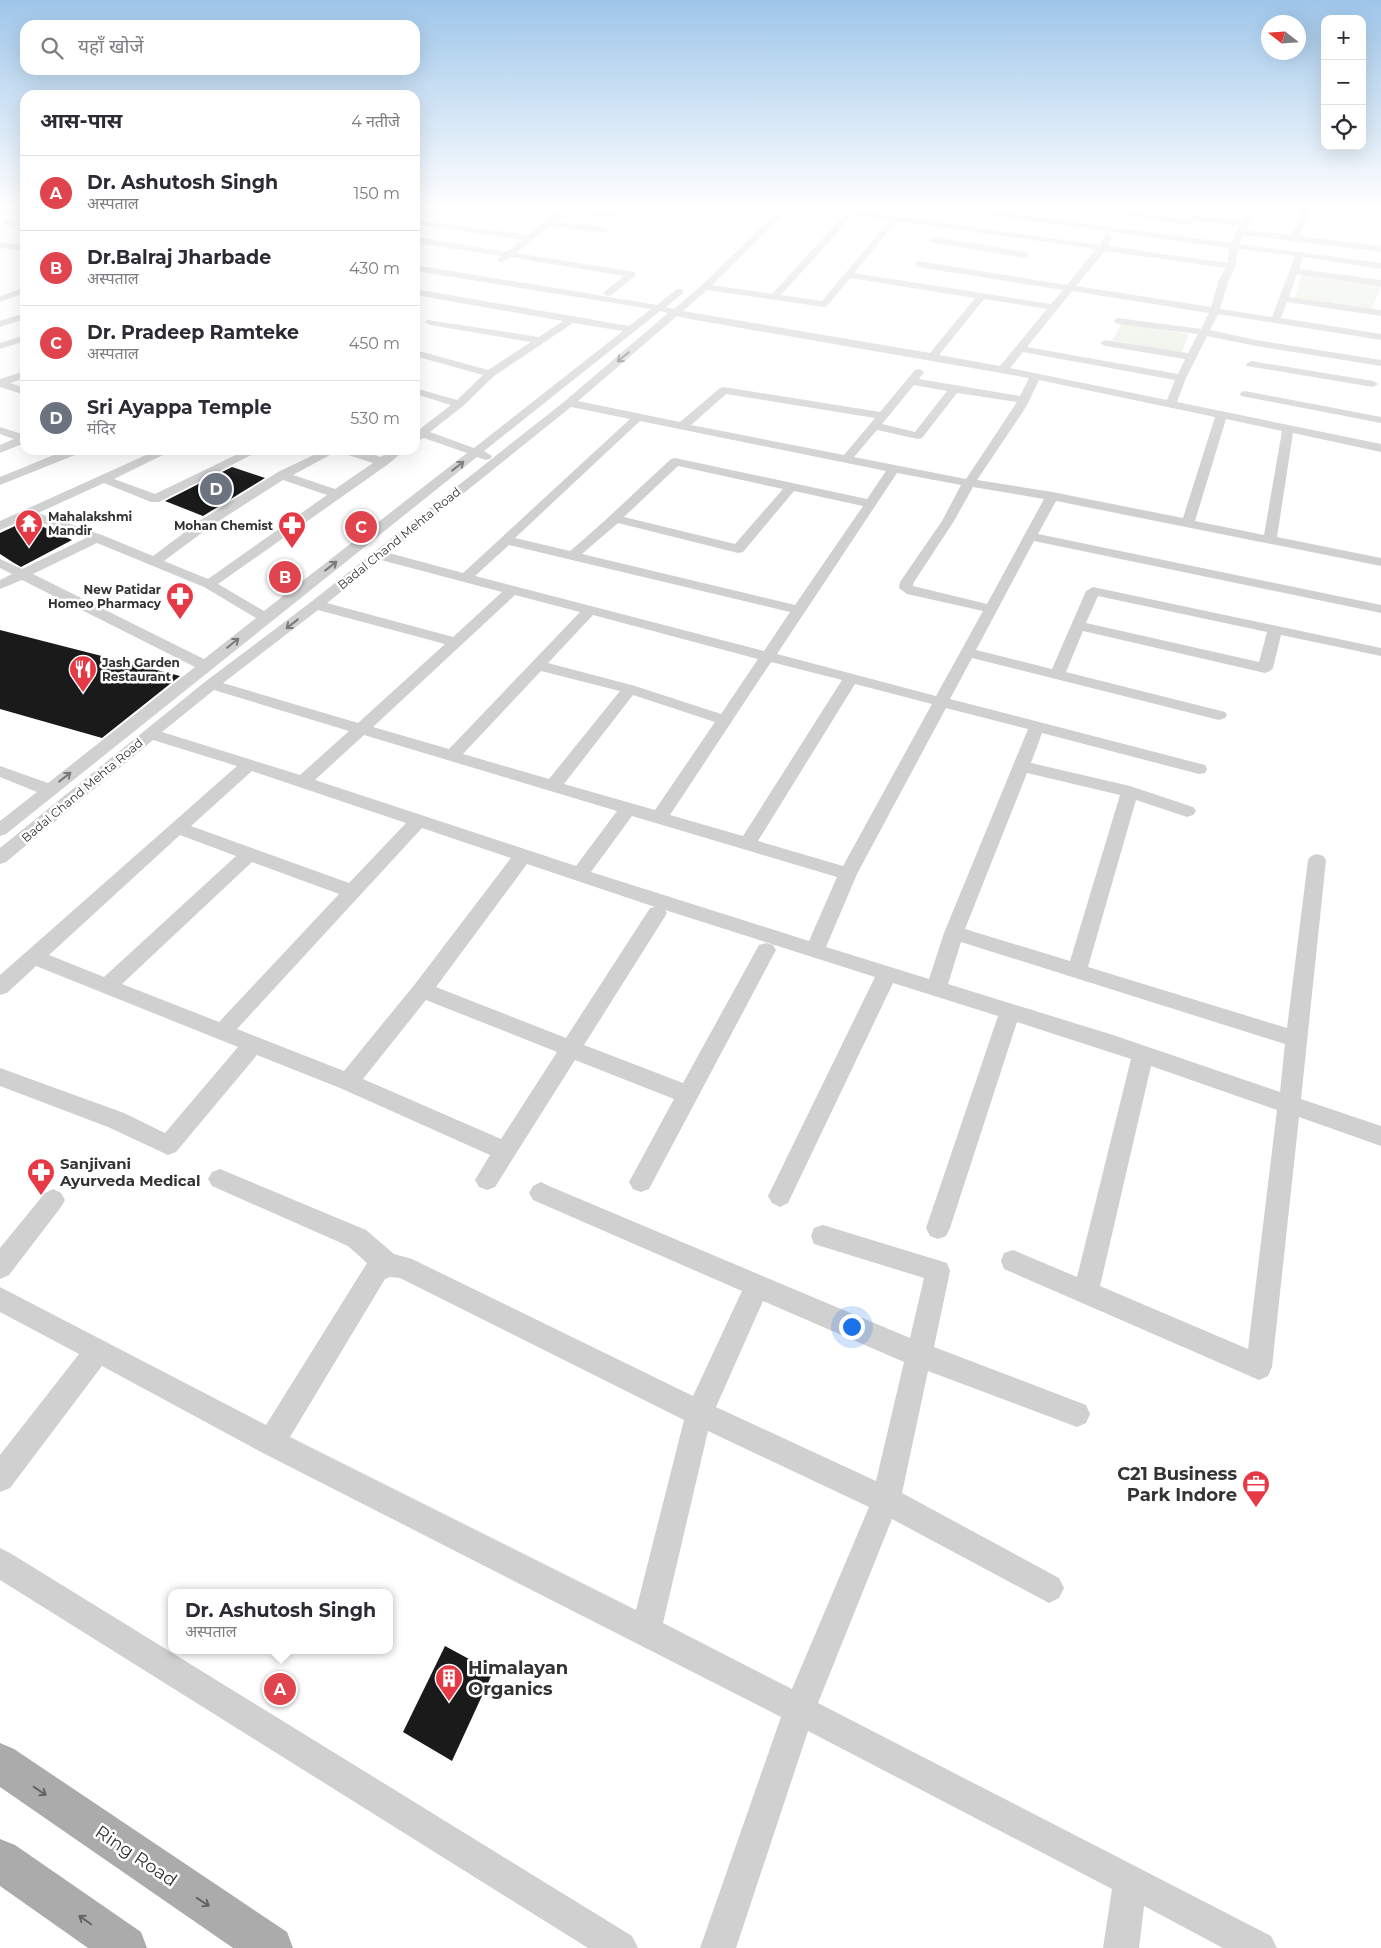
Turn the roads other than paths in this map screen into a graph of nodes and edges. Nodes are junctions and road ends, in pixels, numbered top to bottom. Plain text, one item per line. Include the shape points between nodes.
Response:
1 (443, 297) edge
2 (619, 297) edge
3 (626, 297) edge
4 (678, 297) edge
5 (688, 297) edge
6 (781, 297) edge
7 (830, 297) edge
8 (982, 297) joint
9 (1061, 297) edge
10 (1082, 297) edge
11 (1219, 297) edge
12 (1283, 299) joint
13 (473, 303) junction
14 (671, 307) junction
15 (1052, 308) junction
16 (1215, 311) junction
17 (1381, 314) edge
18 (20, 318) edge
19 (572, 318) junction
20 (1119, 321) junction
21 (0, 324) edge
22 (1264, 329) junction
23 (632, 330) junction
24 (1204, 332) junction
25 (1381, 337) edge
26 (20, 340) edge
27 (539, 340) junction
28 (0, 346) edge
29 (1021, 349) junction
30 (420, 353) edge
31 (1192, 357) junction
32 (930, 359) junction
33 (1096, 363) junction
34 (1379, 363) edge
35 (1002, 371) junction
36 (490, 374) junction
37 (20, 376) edge
38 (1035, 377) junction
39 (1181, 378) junction
40 (912, 381) junction
41 (0, 383) edge
42 (954, 389) junction
43 (20, 390) edge
44 (420, 392) edge
45 (1024, 400) junction
46 (568, 403) junction
47 (1241, 403) junction
48 (459, 404) junction
49 (1171, 404) junction
50 (882, 416) junction
51 (1221, 416) junction
52 (638, 417) junction
53 (1381, 420) edge
54 (683, 426) junction
55 (874, 426) junction
56 (0, 430) edge
57 (1288, 430) junction
58 (420, 433) edge
59 (420, 436) edge
60 (20, 438) edge
61 (20, 441) edge
62 (1381, 448) edge
63 (0, 449) edge
64 (475, 453) junction
65 (64, 455) edge
66 (156, 455) edge
67 (245, 455) edge
68 (323, 455) edge
69 (361, 455) edge
70 (392, 455) edge
71 (498, 459) junction
72 (846, 460) junction
73 (382, 462) junction
74 (894, 469) junction
75 (282, 475) junction
76 (104, 479) junction
77 (0, 481) edge
78 (969, 483) junction
79 (791, 487) junction
80 (337, 494) junction
81 (1052, 496) junction
82 (870, 504) junction
83 (28, 514) junction
84 (616, 519) junction
85 (1188, 524) junction
86 (0, 526) edge
87 (1030, 536) junction
88 (97, 538) junction
89 (506, 540) junction
90 (1270, 540) junction
91 (379, 555) junction
92 (572, 556) junction
93 (154, 562) junction
94 (1381, 562) edge
95 (0, 563) edge
96 (22, 573) junction
97 (466, 578) junction
98 (209, 584) junction
99 (0, 585) edge
100 (512, 590) junction
101 (316, 605) junction
102 (990, 609) junction
103 (1381, 609) edge
104 (798, 610) junction
105 (589, 611) junction
106 (265, 618) junction
107 (1078, 626) junction
108 (1275, 630) junction
109 (456, 642) junction
110 (967, 652) junction
111 (1381, 652) edge
112 (766, 658) junction
113 (537, 665) junction
114 (205, 666) junction
115 (1057, 674) junction
116 (851, 678) junction
117 (211, 684) junction
118 (630, 689) junction
119 (941, 701) junction
120 (1219, 715) dead end
121 (724, 720) junction
122 (1037, 726) junction
123 (361, 729) junction
124 (150, 734) junction
125 (452, 756) junction
126 (249, 764) junction
127 (1021, 766) junction
128 (1199, 769) dead end
129 (0, 771) edge
130 (303, 782) junction
131 (553, 786) junction
132 (49, 790) junction
133 (1130, 792) junction
134 (629, 808) junction
135 (1187, 811) dead end
136 (658, 817) junction
137 (418, 821) junction
138 (178, 828) junction
139 (0, 830) edge
140 (748, 844) junction
141 (249, 854) junction
142 (523, 856) junction
143 (0, 858) edge
144 (1317, 860) dead end
145 (848, 874) junction
146 (579, 875) junction
147 (352, 891) junction
148 (657, 913) dead end
149 (954, 933) junction
150 (766, 950) dead end
151 (814, 951) junction
152 (34, 957) junction
153 (1077, 971) junction
154 (887, 974) junction
155 (107, 986) junction
156 (0, 987) edge
157 (936, 989) junction
158 (422, 990) junction
159 (1010, 1012) junction
160 (222, 1032) junction
161 (1297, 1039) junction
162 (253, 1044) junction
163 (570, 1048) junction
164 (1143, 1054) junction
165 (0, 1078) edge
166 (348, 1082) junction
167 (688, 1095) junction
168 (1290, 1105) junction
169 (1381, 1136) edge
170 (504, 1151) junction
171 (220, 1179) dead end
172 (487, 1180) dead end
173 (640, 1182) dead end
174 (541, 1193) dead end
175 (780, 1196) dead end
176 (53, 1200) dead end
177 (938, 1228) dead end
178 (822, 1236) dead end
179 (1013, 1261) dead end
180 (388, 1265) junction
181 (0, 1267) edge
182 (757, 1287) junction
183 (1086, 1292) junction
184 (0, 1299) edge
185 (98, 1350) junction
186 (919, 1355) junction
187 (698, 1413) junction
188 (1077, 1414) dead end
189 (271, 1442) junction
190 (0, 1478) edge
191 (886, 1500) junction
192 (0, 1563) edge
193 (1050, 1588) dead end
194 (646, 1631) junction
195 (799, 1712) junction
196 (0, 1763) edge
197 (0, 1860) edge
198 (1130, 1880) junction
199 (125, 1948) edge
200 (271, 1948) edge
201 (620, 1948) edge
202 (718, 1948) edge
203 (1121, 1948) edge
204 (1258, 1948) edge

1 - 13 street
2 - 14 street
3 - 14 street
4 - 14 street
5 - 14 street, Badal Chand Mehta Road
6 - 7 street via 824,304
8 - 15 street
8 - 32 street
9 - 15 street
10 - 20 street
11 - 16 street
12 - 17 street
12 - 22 street
13 - 19 street
13 - 27 street via 426,324
14 - 23 street
14 - 32 street via 740,325
14 -> 46 street, Badal Chand Mehta Road
15 - 29 street
16 - 20 street
16 - 22 street
16 - 24 street
18 - 21 street
19 - 23 street
19 - 27 street
20 - 24 street
20 - 31 street
20 - 33 street
22 - 24 street
22 - 25 street
22 - 34 street
22 - 34 street via 1251,368 1372,388
23 - 64 street
24 - 31 street
26 - 28 street
27 - 36 street
29 - 33 street
29 - 35 street
30 - 36 street
31 - 39 street
32 - 35 street
32 - 40 street
33 - 39 street
35 - 38 street
36 - 48 street
37 - 41 street
38 - 45 street
38 - 49 street
39 - 49 street
40 - 42 street
40 - 50 street
41 - 43 street
42 - 45 street
42 - 55 street via 918,436
44 - 48 street
45 - 78 street
46 - 52 street
46 - 71 street, Badal Chand Mehta Road
47 - 51 street
47 - 53 street via 1368,413
47 - 57 street
48 - 58 street
49 - 51 street
50 - 54 street via 724,390
50 - 55 street
51 - 85 street
52 - 54 street
52 - 89 street
54 - 72 street
55 - 72 street
56 - 60 street
57 - 62 street
57 - 90 street
59 - 64 street
61 - 63 street
64 - 71 street
106 -> 64 street
65 - 77 street
66 - 76 street
67 - 76 street via 155,499
68 - 75 street
69 - 73 street
70 - 73 street
71 - 91 street, Badal Chand Mehta Road
72 - 74 street
73 - 80 street
74 - 78 street
74 - 82 street
75 - 80 street
75 - 93 street via 206,523
76 - 83 street
78 - 81 street
78 - 102 street via 906,588
79 - 82 street
79 - 84 street via 675,462
79 - 84 street via 738,549
80 - 98 street
81 - 85 street
81 - 87 street
82 - 104 street
83 - 86 street
83 - 88 street
84 - 92 street
85 - 90 street
87 - 102 street
87 - 103 street
88 - 93 street
88 - 96 street
89 - 92 street
89 - 97 street
90 - 94 street
91 - 97 street
91 - 101 street, Badal Chand Mehta Road
92 - 104 street
93 - 98 street
95 - 96 street
96 - 99 street
96 - 114 street
97 - 100 street
98 - 106 street
100 - 105 street
100 - 109 street
101 - 109 street
101 -> 117 street, Badal Chand Mehta Road
102 - 110 street
104 - 112 street
105 - 112 street
105 - 113 street
114 -> 106 street
107 - 108 street via 1093,591
107 - 108 street via 1265,668
107 - 115 street
108 - 111 street
109 - 123 street
110 - 115 street
110 - 119 street
112 - 116 street
112 - 121 street
113 - 118 street
113 - 125 street
132 -> 114 street
115 - 120 street
116 - 119 street
116 - 140 street
117 - 123 street
117 - 124 street, Badal Chand Mehta Road
118 - 121 street
118 - 131 street
119 - 122 street
119 - 145 street
121 - 136 street
122 - 127 street
122 - 128 street
123 - 125 street
123 - 130 street
124 - 126 street
124 - 143 street, Badal Chand Mehta Road
125 - 131 street
126 - 130 street
126 - 138 street
127 - 133 street
127 - 149 street
129 - 132 street
130 - 137 street
131 - 134 street
132 - 139 street
133 - 135 street
133 - 153 street
134 - 136 street
134 - 146 street
136 - 140 street
137 - 142 street
137 - 147 street
138 - 141 street
138 - 152 street
140 - 145 street
141 - 147 street
141 - 155 street
142 - 146 street
142 - 158 street
144 - 161 street
145 - 151 street
146 - 151 street
147 - 160 street
148 - 163 street
149 - 153 street
149 - 157 street
150 - 167 street
151 - 154 street
152 - 155 street
152 - 156 street
153 - 161 street
154 - 157 street
154 - 175 street
155 - 160 street
157 - 159 street
158 - 163 street
158 - 166 street
159 - 164 street
159 - 177 street
160 - 162 street
161 - 168 street
162 - 165 street via 168,1145 116,1120
162 - 166 street
163 - 167 street
163 - 170 street
164 - 168 street
164 - 183 street
166 - 170 street
167 - 173 street
168 - 169 street
168 - 183 street via 1260,1367
170 - 172 street
171 - 180 street via 357,1238
174 - 182 street
176 - 181 street
178 - 186 street via 938,1271
179 - 183 street
180 - 187 street via 403,1267
180 - 189 street via 376,1271
182 - 186 street
182 - 187 street
184 - 185 street
185 - 189 street
185 - 190 street
186 - 188 street
186 - 191 street
187 - 191 street
187 - 194 street
189 - 194 street
191 - 193 street
191 - 195 street
192 - 201 street
194 - 195 street
195 - 198 street
195 - 202 street
196 -> 200 main road, Ring Road
199 -> 197 main road
198 - 203 street
198 - 204 street

